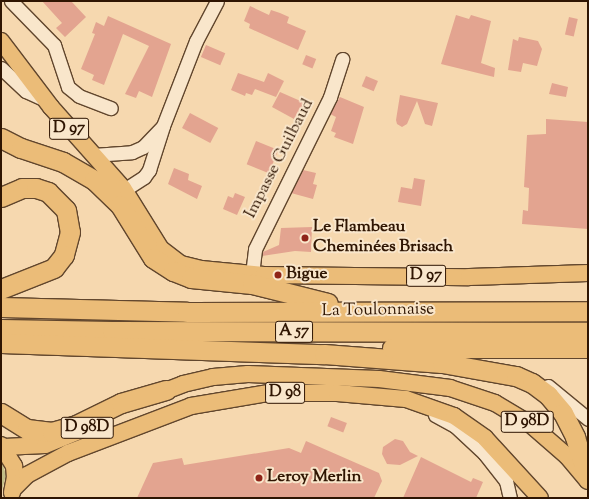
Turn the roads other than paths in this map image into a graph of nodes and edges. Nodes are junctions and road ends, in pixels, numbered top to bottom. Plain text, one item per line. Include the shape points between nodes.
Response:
1 (11, 1) edge
2 (217, 1) edge
3 (1, 41) edge
4 (342, 59) dead end
5 (1, 68) edge
6 (47, 101) junction
7 (111, 108) dead end
8 (163, 126) junction
9 (1, 138) edge
10 (93, 155) junction
11 (124, 190) junction
12 (1, 197) edge
13 (588, 273) edge
14 (252, 274) junction
15 (1, 289) edge
16 (1, 307) edge
17 (415, 310) junction
18 (588, 311) edge
19 (1, 329) edge
20 (588, 332) edge
21 (1, 344) edge
22 (110, 346) junction
23 (588, 348) edge
24 (324, 354) junction
25 (166, 390) junction
26 (382, 396) junction
27 (1, 412) edge
28 (588, 419) edge
29 (2, 446) edge
30 (588, 480) edge
31 (12, 493) edge
32 (510, 498) edge
33 (540, 498) edge

1 - 7 street via 54,45 68,87 79,96
2 - 8 street via 196,41
3 - 6 main road, D 97
4 - 14 street, Impasse Guilbaud via 330,97 255,249
5 - 6 street via 26,91
6 - 10 main road, D 97
8 - 10 street via 143,147 132,152
8 - 11 street via 150,170
9 - 17 highway via 21,148 70,165 94,180 120,205 153,258 179,274 206,280 252,284 316,302
10 - 11 main road, D 97
11 - 14 main road, D 97 via 156,243 181,264 201,269
12 - 15 highway via 22,188 36,188 48,192 66,210 70,232 64,255 54,268
13 - 14 main road, D 97 via 469,277
16 - 17 highway, La Toulonnaise / A 57 via 187,312
17 - 18 highway, La Toulonnaise / A 57
19 - 20 highway, La Toulonnaise / A 57 via 120,332
21 - 22 highway
22 - 23 highway
22 - 24 highway
24 - 28 street via 444,356 502,365 543,382
24 - 30 highway via 475,367 516,376 532,383 548,395 563,413 576,437
25 - 27 highway via 121,403 76,425 52,432 27,429
25 - 29 main road, D 98D via 57,442 32,448
25 - 30 main road, D 98D via 213,377 248,374 380,380 450,388 495,403 530,424 567,456
26 - 31 main road, D 98 via 269,393 191,406 68,453 27,475
26 - 32 street via 415,407 455,426 496,465 506,481
26 - 33 main road, D 98 via 431,406 465,422 505,458
29 - 31 main road via 14,466

